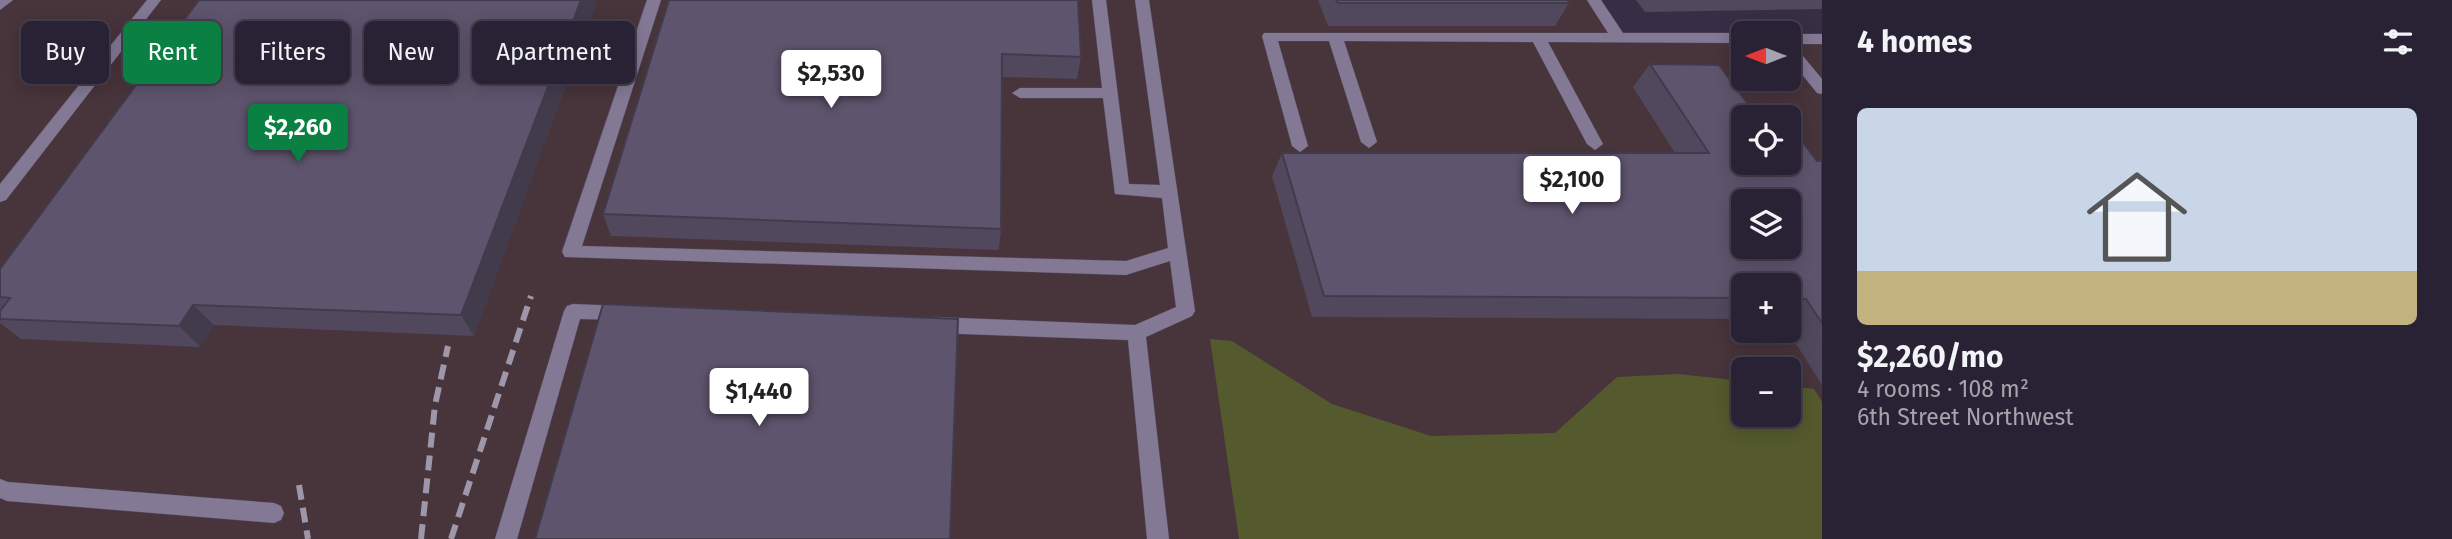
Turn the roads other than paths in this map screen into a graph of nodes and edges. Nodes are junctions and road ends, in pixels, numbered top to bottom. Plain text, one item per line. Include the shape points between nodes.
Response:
1 (6, 0) edge
2 (154, 0) edge
3 (654, 0) edge
4 (1099, 0) edge
5 (1142, 0) edge
6 (1594, 0) edge
7 (0, 6) edge
8 (1335, 37) junction
9 (1538, 37) junction
10 (1618, 37) junction
11 (1731, 38) edge
12 (1801, 38) edge
13 (1822, 39) edge
14 (1801, 63) edge
15 (1822, 89) edge
16 (1020, 93) dead end
17 (1110, 93) junction
18 (1369, 142) dead end
19 (1595, 144) dead end
20 (1300, 146) dead end
21 (1169, 192) junction
22 (0, 196) edge
23 (1178, 252) junction
24 (641, 314) edge
25 (916, 325) edge
26 (1136, 333) junction
27 (0, 488) edge
28 (274, 513) dead end
29 (506, 539) edge
30 (1158, 539) edge

1 - 7 street
2 - 22 street
3 - 23 street via 571,252 1126,268
4 - 17 street
5 - 21 street
6 - 10 street
8 - 9 street
8 - 18 street
8 - 20 street via 1269,36
9 - 10 street
9 - 19 street
10 - 11 street
12 - 13 street
14 - 15 street
16 - 17 street
17 - 21 street via 1121,190
21 - 23 street
23 - 26 street via 1186,311
24 - 29 street via 573,311
25 - 26 street
26 - 30 street
27 - 28 street

